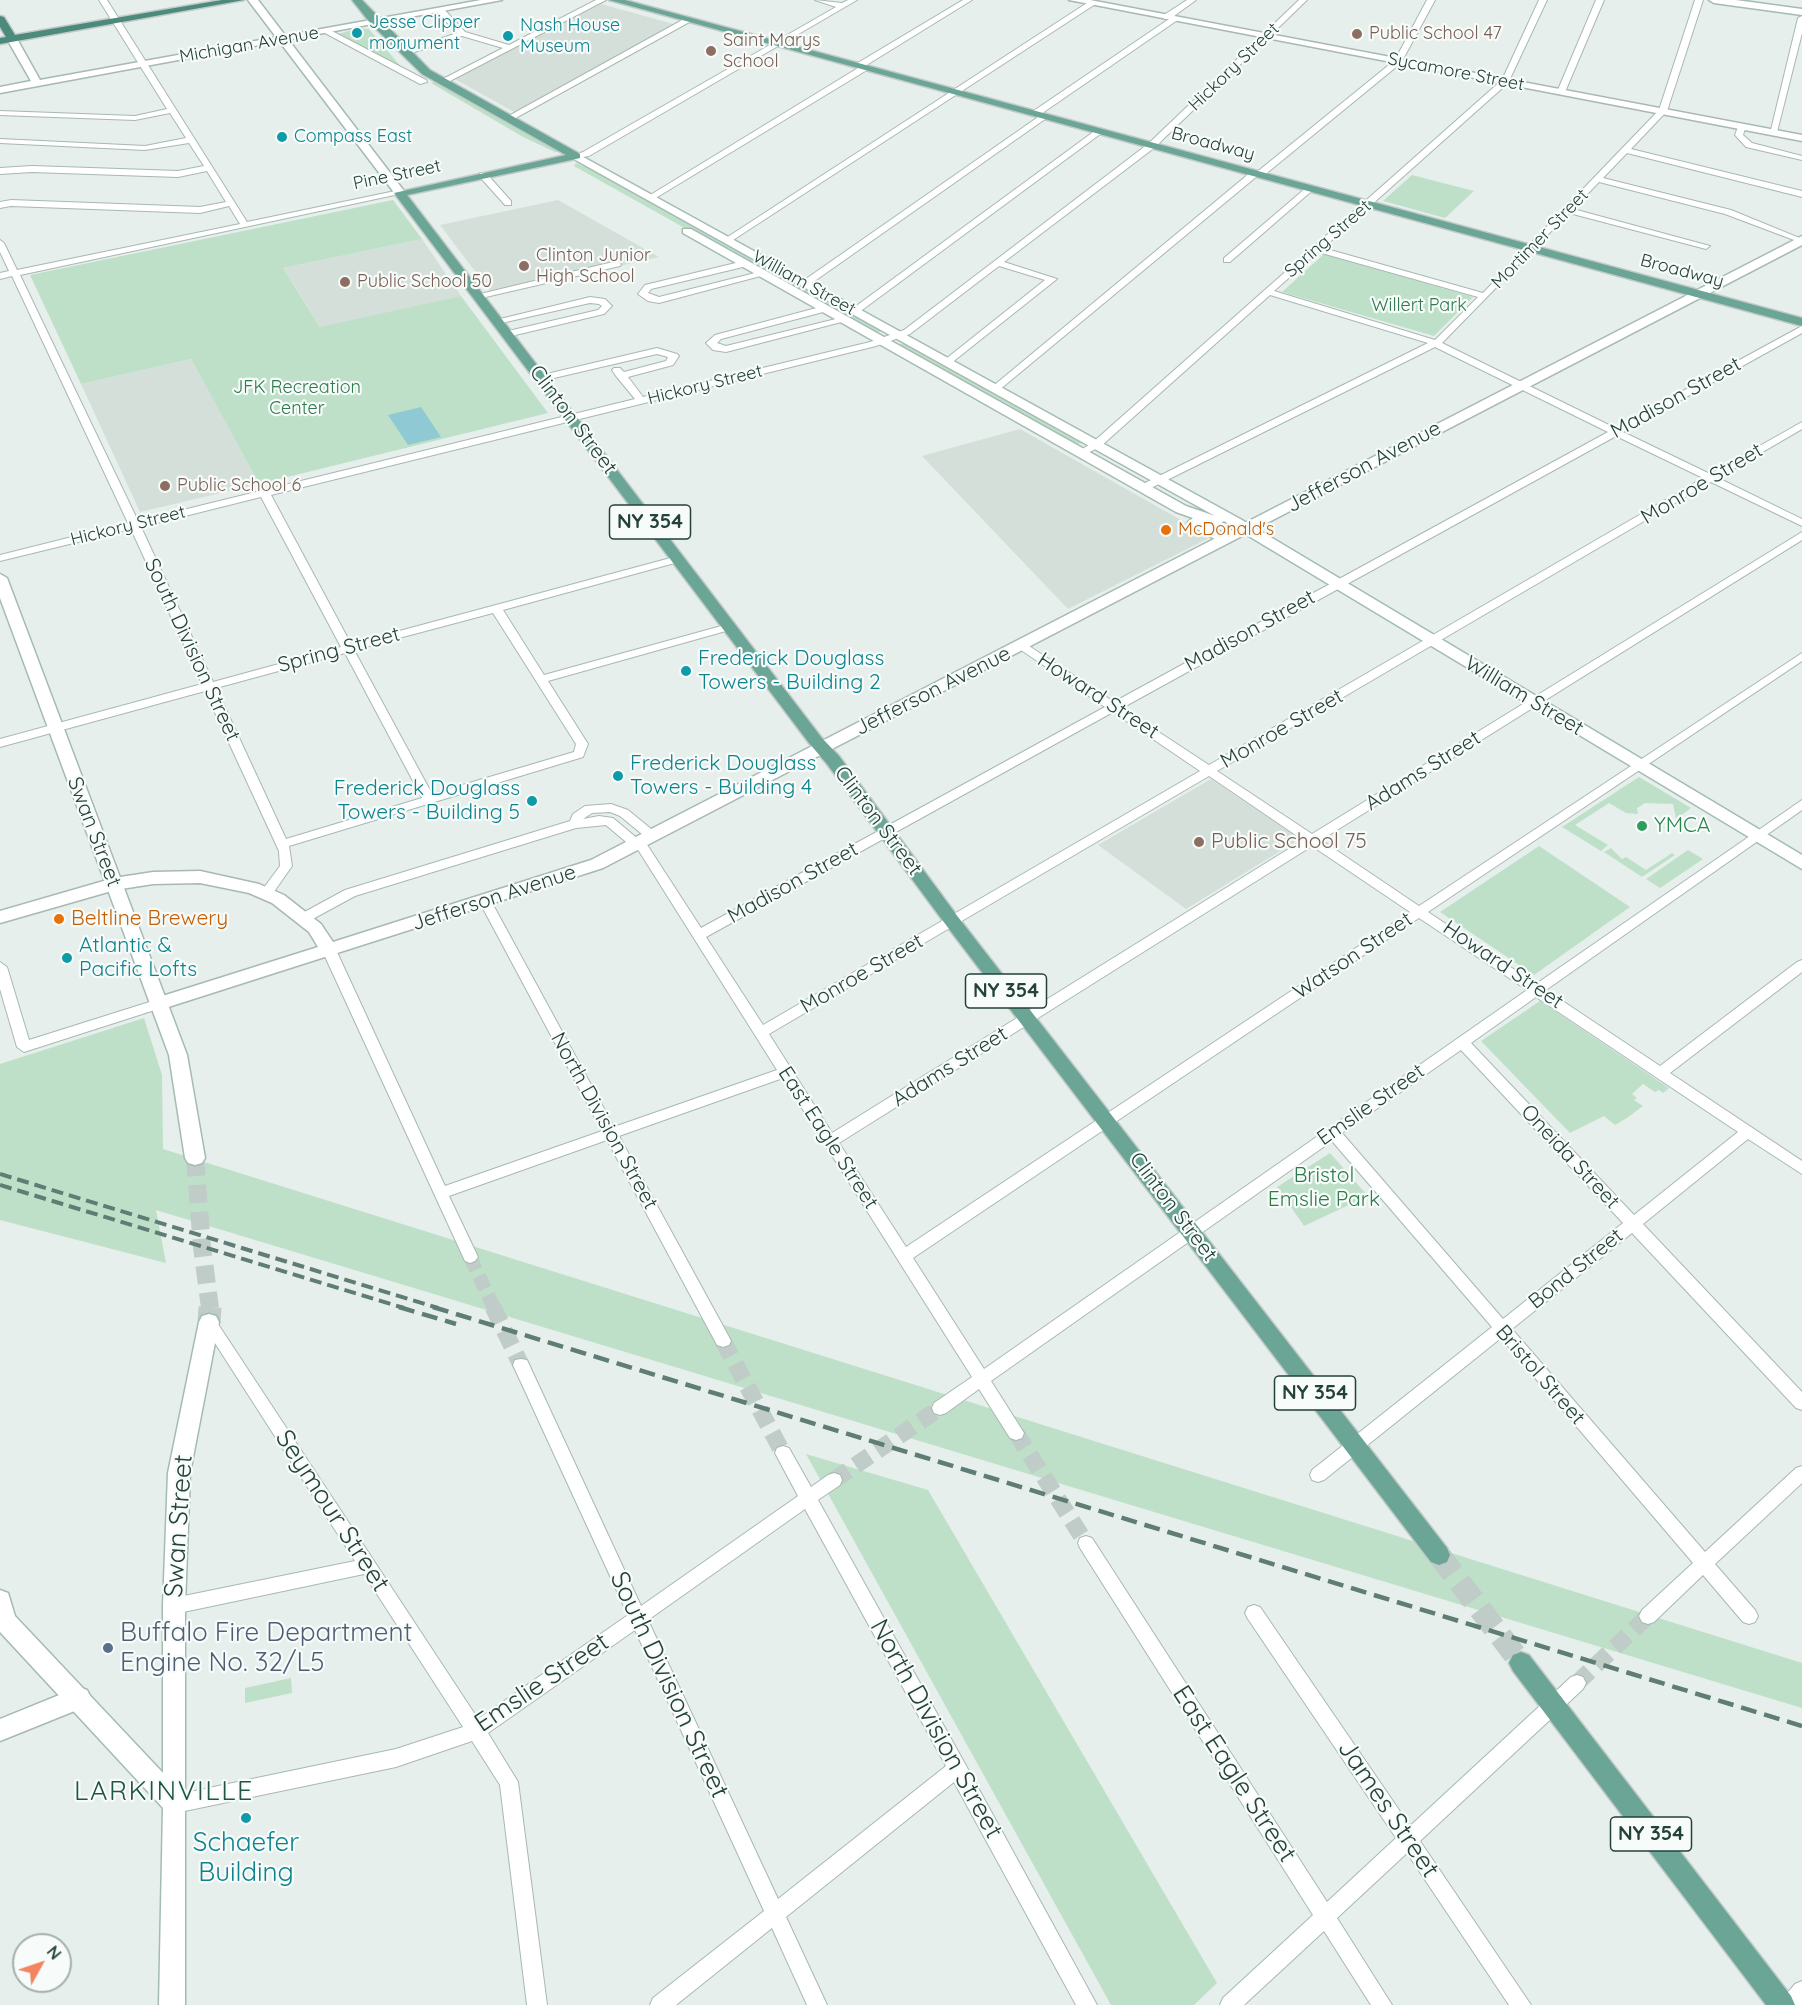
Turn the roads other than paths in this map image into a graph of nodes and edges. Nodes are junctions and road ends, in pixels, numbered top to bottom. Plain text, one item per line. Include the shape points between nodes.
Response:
1 (103, 0) edge
2 (239, 0) edge
3 (253, 0) edge
4 (357, 0) edge
5 (497, 0) edge
6 (602, 0) edge
7 (614, 0) edge
8 (819, 0) edge
9 (854, 0) edge
10 (968, 0) edge
11 (1192, 0) edge
12 (1303, 0) edge
13 (1431, 0) edge
14 (1543, 0) edge
15 (1600, 0) edge
16 (1700, 0) edge
17 (1714, 0) edge
18 (1085, 1) edge
19 (843, 6) junction
20 (440, 10) junction
21 (1802, 12) edge
22 (1171, 18) junction
23 (1802, 18) edge
24 (0, 19) edge
25 (116, 21) junction
26 (689, 21) junction
27 (375, 22) junction
28 (328, 31) junction
29 (462, 34) junction
30 (1265, 36) junction
31 (12, 39) junction
32 (282, 39) junction
33 (0, 41) edge
34 (777, 44) junction
35 (509, 47) junction
36 (406, 52) junction
37 (1398, 61) junction
38 (142, 64) junction
39 (862, 67) junction
40 (443, 81) junction
41 (1505, 81) junction
42 (423, 82) junction
43 (37, 83) junction
44 (0, 90) edge
45 (955, 92) junction
46 (1561, 92) junction
47 (172, 110) junction
48 (1663, 111) junction
49 (0, 113) edge
50 (1040, 116) junction
51 (509, 118) junction
52 (1742, 126) junction
53 (1099, 132) junction
54 (1773, 132) junction
55 (1802, 138) edge
56 (191, 140) junction
57 (0, 141) edge
58 (1151, 146) junction
59 (1625, 150) junction
60 (576, 156) junction
61 (1802, 158) edge
62 (559, 159) junction
63 (209, 168) junction
64 (0, 171) edge
65 (1257, 174) junction
66 (483, 175) junction
67 (1598, 179) junction
68 (1310, 189) junction
69 (400, 193) junction
70 (1802, 194) edge
71 (651, 197) junction
72 (231, 203) junction
73 (508, 203) dead end
74 (1367, 204) junction
75 (0, 205) edge
76 (1568, 210) junction
77 (245, 225) junction
78 (727, 240) junction
79 (1801, 241) edge
80 (0, 243) edge
81 (1706, 246) dead end
82 (1317, 249) junction
83 (1530, 249) junction
84 (1227, 260) dead end
85 (998, 263) junction
86 (617, 264) dead end
87 (744, 264) junction
88 (14, 273) junction
89 (763, 274) junction
90 (0, 276) edge
91 (806, 284) junction
92 (1268, 292) junction
93 (1697, 294) junction
94 (477, 296) junction
95 (1484, 296) junction
96 (824, 309) junction
97 (855, 311) junction
98 (844, 320) junction
99 (497, 321) junction
100 (1802, 322) edge
101 (1802, 329) edge
102 (507, 334) junction
103 (899, 335) junction
104 (882, 341) junction
105 (1435, 343) junction
106 (610, 362) junction
107 (947, 362) junction
108 (621, 376) junction
109 (540, 378) junction
110 (1521, 386) junction
111 (996, 389) junction
112 (641, 401) junction
113 (571, 418) junction
114 (1802, 425) edge
115 (1614, 432) junction
116 (1096, 445) junction
117 (1081, 453) junction
118 (1711, 479) junction
119 (1159, 480) junction
120 (1143, 488) junction
121 (264, 492) junction
122 (1180, 509) junction
123 (1802, 523) edge
124 (135, 525) junction
125 (1245, 529) junction
126 (1802, 535) edge
127 (1225, 539) junction
128 (0, 558) edge
129 (678, 559) junction
130 (0, 578) edge
131 (1337, 584) junction
132 (496, 608) junction
133 (729, 627) junction
134 (1433, 641) junction
135 (1022, 646) junction
136 (349, 647) junction
137 (1802, 656) edge
138 (542, 679) junction
139 (208, 685) junction
140 (1534, 702) junction
141 (1115, 705) junction
142 (54, 727) junction
143 (0, 743) edge
144 (822, 748) junction
145 (1639, 765) junction
146 (1211, 770) junction
147 (429, 800) junction
148 (1802, 804) edge
149 (886, 831) junction
150 (1756, 836) junction
151 (1315, 840) junction
152 (643, 841) junction
153 (282, 844) junction
154 (1802, 863) edge
155 (114, 884) junction
156 (266, 893) junction
157 (485, 901) junction
158 (1421, 911) junction
159 (0, 917) edge
160 (304, 918) junction
161 (952, 921) junction
162 (699, 934) junction
163 (330, 950) junction
164 (1802, 965) edge
165 (0, 967) edge
166 (1537, 988) junction
167 (159, 1004) junction
168 (1027, 1019) junction
169 (761, 1032) junction
170 (1461, 1041) junction
171 (786, 1072) junction
172 (1662, 1072) junction
173 (1106, 1120) junction
174 (1749, 1131) junction
175 (1333, 1132) junction
176 (612, 1134) junction
177 (830, 1141) junction
178 (195, 1158) tunnel mouth
179 (1800, 1163) edge
180 (441, 1193) junction
181 (1633, 1223) junction
182 (1191, 1232) junction
183 (904, 1256) junction
184 (470, 1257) tunnel mouth
185 (209, 1322) joint
186 (1501, 1330) junction
187 (723, 1341) tunnel mouth
188 (521, 1365) tunnel mouth
189 (982, 1378) junction
190 (1802, 1403) edge
191 (940, 1408) tunnel mouth
192 (1017, 1432) tunnel mouth
193 (1355, 1445) junction
194 (783, 1453) tunnel mouth
195 (1802, 1473) edge
196 (1318, 1475) dead end
197 (834, 1480) tunnel mouth
198 (808, 1498) junction
199 (1086, 1544) tunnel mouth
200 (1439, 1555) tunnel mouth
201 (1704, 1564) junction
202 (368, 1566) junction
203 (0, 1600) edge
204 (174, 1606) junction
205 (1254, 1613) dead end
206 (1648, 1616) tunnel mouth
207 (1749, 1616) dead end
208 (638, 1618) junction
209 (1521, 1663) tunnel mouth
210 (1578, 1683) tunnel mouth
211 (79, 1698) junction
212 (1552, 1706) junction
213 (0, 1730) edge
214 (476, 1731) junction
215 (958, 1768) junction
216 (175, 1804) junction
217 (1408, 1839) junction
218 (774, 1914) junction
219 (1325, 1916) junction
220 (1802, 1991) edge
221 (172, 2005) edge
222 (537, 2005) edge
223 (660, 2005) edge
224 (817, 2005) edge
225 (1087, 2005) edge
226 (1230, 2005) edge
227 (1382, 2005) edge
228 (1521, 2005) edge
229 (1782, 2005) edge
230 (1790, 2005) edge

1 - 25 street
2 - 25 highway
3 - 32 main road, Clinton Street
4 - 27 main road, William Street
5 - 20 main road, Michigan Avenue
6 - 35 street
7 - 26 main road, Broadway
8 - 19 street
9 - 19 street, Pine Street
10 - 39 street
11 - 22 street
12 - 30 street, Hickory Street
13 - 37 street
14 - 41 street, Spring Street
15 - 46 street
16 - 48 street, Mortimer Street
17 - 21 main road
18 - 22 main road, Sycamore Street
18 - 45 street
19 - 34 street, Pine Street
20 - 27 main road, Michigan Avenue
20 - 29 street
22 - 30 main road, Sycamore Street
22 - 50 street
23 - 54 street
24 - 31 highway
25 - 31 highway
25 - 38 street
26 - 34 main road, Broadway
26 - 51 street
27 - 28 main road, Michigan Avenue
27 - 36 main road, William Street
27 - 42 main road, William Street via 374,26
28 - 32 main road, Michigan Avenue
28 - 42 street, William Street
29 - 35 street
29 - 36 street
30 - 37 main road, Sycamore Street
30 - 58 street, Hickory Street
31 - 33 highway
31 - 43 main road
32 - 38 main road, Michigan Avenue
32 - 69 main road, Clinton Street
34 - 39 main road, Broadway
34 - 60 street, Pine Street via 586,154
35 - 40 street
36 - 40 main road, William Street via 420,67
37 - 41 main road, Sycamore Street
37 - 65 street
38 - 43 main road, Michigan Avenue
38 - 47 street
39 - 45 main road, Broadway
39 - 71 street
40 - 51 main road, William Street
41 - 46 main road, Sycamore Street
41 - 74 street, Spring Street
42 - 62 main road, William Street
43 - 44 main road, Michigan Avenue
45 - 50 main road, Broadway
45 - 78 street
46 - 48 main road, Sycamore Street
47 - 49 street via 135,118
47 - 56 street
48 - 52 main road, Sycamore Street
48 - 59 street, Mortimer Street
50 - 53 main road, Broadway
50 - 91 street
51 - 60 main road, William Street
52 - 54 main road, Sycamore Street
52 - 61 street via 1739,135 1749,145
53 - 58 main road, Broadway
53 - 97 street
54 - 55 main road, Sycamore Street
56 - 57 street via 145,148
56 - 63 street
58 - 65 main road, Broadway
58 - 85 street, Hickory Street
59 - 67 street, Mortimer Street
59 - 70 street
60 - 62 main road, Pine Street
60 - 71 main road, William Street
62 - 66 main road, Pine Street
62 - 87 main road, William Street
63 - 64 street via 178,174
63 - 72 street
65 - 68 main road, Broadway
65 - 111 street
66 - 69 main road, Pine Street
66 - 73 street
67 - 76 street, Mortimer Street
67 - 79 street via 1728,212
68 - 74 main road, Broadway
68 - 84 street
69 - 77 street, Pine Street
69 - 94 main road, Clinton Street / NY 354
71 - 78 main road, William Street
72 - 75 street via 200,210 11,202
72 - 77 street
74 - 82 street, Spring Street
74 - 83 main road, Broadway
76 - 81 street
76 - 83 street, Mortimer Street
77 - 88 street, Pine Street
78 - 91 main road, William Street
79 - 93 main road, Jefferson Avenue
80 - 88 street, South Division Street
82 - 92 street, Spring Street
82 - 95 street
83 - 93 main road, Broadway
83 - 95 street, Mortimer Street
85 - 103 street, Hickory Street
85 - 107 street via 1052,279
86 - 94 street
87 - 89 main road, William Street
87 - 89 street via 648,287 643,294 659,300
88 - 90 street, Pine Street
88 - 124 street, South Division Street
89 - 96 main road, William Street
91 - 97 main road, William Street
92 - 105 street
92 - 116 street, Spring Street
93 - 100 main road, Broadway
93 - 110 main road, Jefferson Avenue
94 - 99 main road, Clinton Street / NY 354
95 - 105 street, Mortimer Street
96 - 98 main road, William Street
96 - 98 street via 718,337 711,343 726,349
97 - 103 main road, William Street
98 - 104 main road, William Street
99 - 102 main road, Clinton Street / NY 354
99 - 102 street via 590,300 602,301 607,306 601,312
101 - 115 street, Madison Street
102 - 109 main road, Clinton Street / NY 354
103 - 104 street, Hickory Street
103 - 107 main road, William Street
104 - 112 street, Hickory Street
104 - 117 main road, William Street
105 - 110 street
105 - 119 street, Mortimer Street
106 - 108 street
106 - 108 street via 657,351 674,356 670,363
106 - 109 street
107 - 111 main road, William Street
108 - 112 street
109 - 113 main road, Clinton Street / NY 354
110 - 115 street
110 - 125 main road, Jefferson Avenue
111 - 116 main road, William Street
112 - 113 street, Hickory Street
113 - 121 street, Hickory Street
113 - 129 main road, Clinton Street / NY 354
114 - 118 street, Monroe Street
115 - 118 street
115 - 131 street, Madison Street
116 - 117 street, Spring Street
116 - 119 main road, William Street
117 - 120 main road, William Street
118 - 123 street
118 - 134 street, Monroe Street
119 - 120 street, Mortimer Street
119 - 125 main road, William Street
120 - 122 main road, William Street
121 - 124 street, Hickory Street
121 - 136 street
122 - 125 main road, William Street
122 - 127 main road via 1187,518
124 - 128 street, Hickory Street
124 - 139 street, South Division Street
125 - 127 main road, Jefferson Avenue
125 - 131 main road, William Street
126 - 140 street, Adams Street
127 - 135 main road, Jefferson Avenue
129 - 132 street, Spring Street
129 - 133 main road, Clinton Street / NY 354
130 - 142 main road, Swan Street
131 - 134 main road, William Street
131 - 141 street, Madison Street
132 - 136 street, Spring Street
132 - 138 street
133 - 138 street
133 - 144 main road, Clinton Street / NY 354
134 - 140 main road, William Street
134 - 146 street, Monroe Street
135 - 141 street, Howard Street
135 - 144 main road, Jefferson Avenue
136 - 139 street, Spring Street
136 - 147 street
137 - 145 street, Watson Street
138 - 147 street via 582,744 579,754
139 - 142 street, Spring Street
139 - 153 street, South Division Street
140 - 145 main road, William Street
140 - 151 street, Adams Street
141 - 146 street, Howard Street
141 - 149 street, Madison Street
142 - 143 street, Spring Street
142 - 155 main road, Swan Street
144 - 149 main road, Clinton Street / NY 354
144 - 152 main road, Jefferson Avenue
145 - 150 main road, William Street
145 - 158 street, Watson Street
146 - 151 street, Howard Street
146 - 161 street, Monroe Street
147 - 153 street
148 - 150 street, Emslie Street
149 - 161 main road, Clinton Street / NY 354
149 - 162 street, Madison Street
150 - 154 main road, William Street
150 - 166 street, Emslie Street
151 - 158 street, Howard Street
151 - 168 street, Adams Street
152 - 157 main road, Jefferson Avenue via 589,868
152 - 160 street, East Eagle Street via 609,822 574,824 350,892
152 - 162 street, East Eagle Street
153 - 156 street, South Division Street via 286,866
155 - 156 main road via 200,877
155 - 159 main road
155 - 167 main road, Swan Street
156 - 160 main road
157 - 163 main road, Jefferson Avenue
157 - 176 street, North Division Street
158 - 166 street, Howard Street
158 - 173 street, Watson Street
160 - 163 main road
161 - 168 main road, Clinton Street / NY 354
161 - 169 street, Monroe Street
162 - 169 street, East Eagle Street
163 - 167 main road, Jefferson Avenue
163 - 180 street
164 - 172 street
165 - 167 street, Jefferson Avenue via 24,1047
166 - 170 street, Emslie Street
166 - 172 street, Howard Street
167 - 178 main road, Swan Street via 178,1055
168 - 173 main road, Clinton Street / NY 354
168 - 177 street, Adams Street
169 - 171 street, East Eagle Street
170 - 175 street, Emslie Street
170 - 181 street, Oneida Street
171 - 176 street
171 - 177 street, East Eagle Street
172 - 174 street, Howard Street
173 - 182 main road, Clinton Street / NY 354
173 - 183 street, Watson Street
174 - 179 street, Howard Street
174 - 181 street, Bond Street
175 - 182 street, Emslie Street
175 - 186 street, Bristol Street
176 - 180 street
176 - 187 street, North Division Street
177 - 183 street, East Eagle Street
180 - 184 street
181 - 186 street, Bond Street
181 - 190 street, Oneida Street
182 - 189 street, Emslie Street
182 - 193 main road, Clinton Street / NY 354
183 - 189 street, East Eagle Street
185 - 202 street, Seymour Street
185 - 204 main road, Swan Street via 178,1473
186 - 193 street, Bond Street
186 - 201 street, Bristol Street
188 - 208 street, South Division Street
189 - 191 street, Emslie Street
189 - 192 street, East Eagle Street
193 - 196 street, Bond Street
193 - 200 main road, Clinton Street / NY 354
194 - 198 street, North Division Street
195 - 201 street
197 - 198 street, Emslie Street
198 - 208 street, Emslie Street
198 - 215 street, North Division Street
199 - 219 street, East Eagle Street
201 - 206 street
201 - 207 street, Bristol Street
202 - 204 street
202 - 214 street, Seymour Street
203 - 211 main road via 5,1621
204 - 216 main road, Swan Street
205 - 217 street, James Street
208 - 214 street, Emslie Street
208 - 218 street, South Division Street
209 - 212 main road, NY 354
210 - 212 street
211 - 213 main road
211 - 216 main road
212 - 217 street
212 - 229 main road, NY 354
214 - 216 street, Emslie Street via 396,1758
214 - 222 street, Seymour Street via 509,1782
215 - 218 street
215 - 225 street, North Division Street
216 - 221 main road, Swan Street
217 - 219 street
217 - 228 street, James Street
218 - 223 street
218 - 224 street, South Division Street
219 - 226 street
219 - 227 street, East Eagle Street
220 - 230 street

